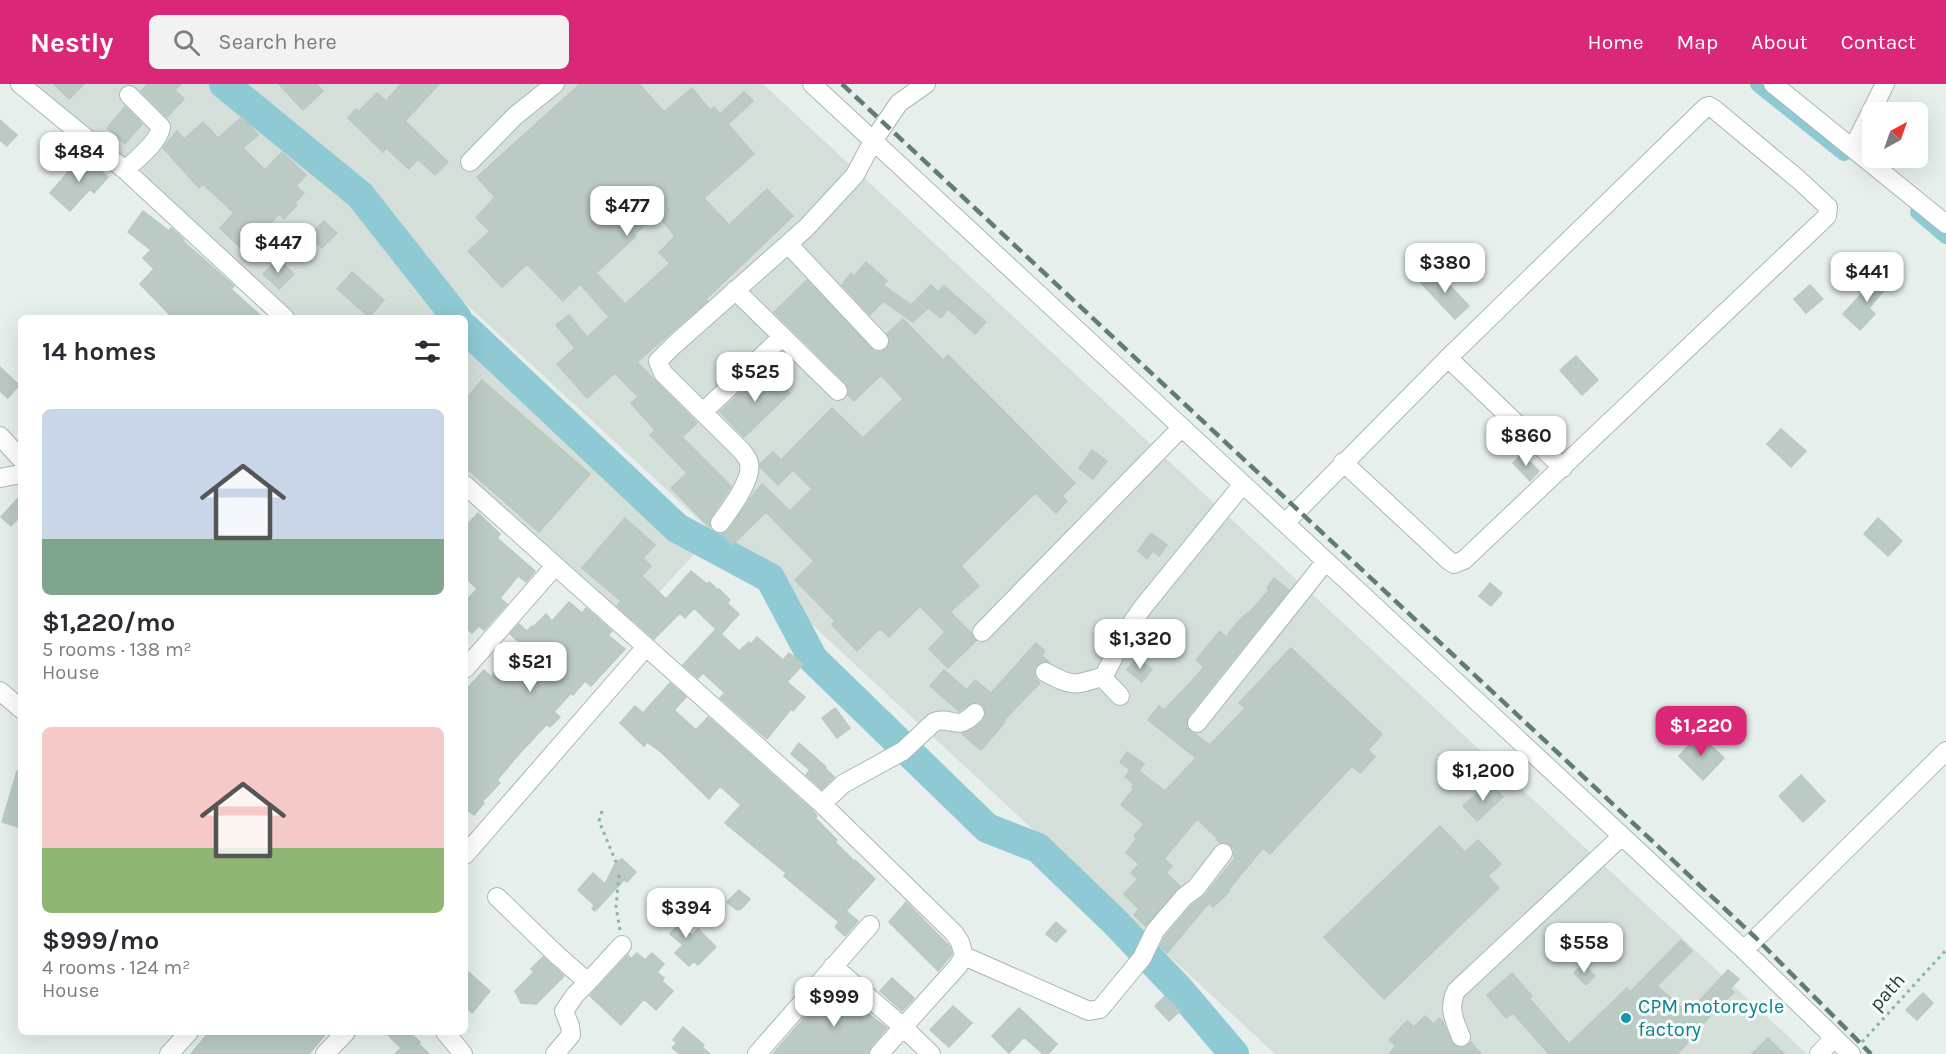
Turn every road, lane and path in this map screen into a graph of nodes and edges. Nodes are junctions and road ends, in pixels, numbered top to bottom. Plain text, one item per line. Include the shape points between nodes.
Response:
1 (20, 84) edge
2 (555, 84) edge
3 (812, 84) edge
4 (926, 84) edge
5 (1773, 84) edge
6 (1885, 84) edge
7 (129, 95) dead end
8 (873, 141) junction
9 (1853, 148) junction
10 (470, 162) dead end
11 (125, 170) junction
12 (1946, 224) edge
13 (788, 244) junction
14 (735, 290) junction
15 (282, 315) edge
16 (782, 337) junction
17 (879, 341) dead end
18 (1448, 358) junction
19 (838, 391) dead end
20 (703, 412) junction
21 (1182, 427) junction
22 (0, 436) edge
23 (18, 456) edge
24 (1343, 462) junction
25 (1563, 468) junction
26 (18, 475) edge
27 (0, 478) edge
28 (1243, 484) junction
29 (468, 493) edge
30 (720, 523) dead end
31 (1285, 523) junction
32 (1326, 561) junction
33 (555, 566) junction
34 (982, 632) dead end
35 (646, 647) junction
36 (468, 666) edge
37 (1045, 672) dead end
38 (1104, 676) junction
39 (0, 691) edge
40 (1120, 696) dead end
41 (18, 707) edge
42 (975, 713) dead end
43 (1197, 723) dead end
44 (1946, 751) edge
45 (822, 804) junction
46 (602, 812) dead end
47 (1622, 836) junction
48 (468, 852) edge
49 (1223, 853) dead end
50 (616, 862) dead end
51 (619, 875) dead end
52 (497, 897) dead end
53 (870, 925) dead end
54 (622, 945) joint
55 (1744, 950) junction
56 (1946, 950) edge
57 (964, 956) junction
58 (833, 966) junction
59 (588, 982) junction
60 (903, 1027) junction
61 (186, 1035) edge
62 (343, 1035) edge
63 (447, 1035) edge
64 (1461, 1037) dead end
65 (1834, 1038) junction
66 (1856, 1049) edge
67 (169, 1054) edge
68 (325, 1054) edge
69 (463, 1054) edge
70 (555, 1054) edge
71 (758, 1054) edge
72 (879, 1054) edge
73 (931, 1054) edge
74 (1819, 1054) edge

1 - 11 street
2 - 10 street
3 - 8 street
4 - 8 street via 899,103
5 - 9 street
6 - 9 street
7 - 11 street via 161,127 154,141
8 - 13 street via 855,176
8 - 21 street
9 - 12 street
11 - 15 street
13 - 14 street
13 - 17 street
14 - 16 street
14 - 20 street via 658,361 663,373
16 - 19 street
16 - 20 street
18 - 24 street
18 - 25 street
18 - 25 street via 1706,107 1714,109 1828,207 1823,220
20 - 30 street via 749,462 740,496
21 - 28 street
21 - 34 street
22 - 23 street
24 - 25 street via 1454,564 1464,561
24 - 31 street
26 - 27 street
28 - 31 street
28 - 38 street via 1138,613
29 - 33 street
31 - 32 street
32 - 43 street
32 - 47 street
33 - 35 street
33 - 36 street
35 - 45 street
35 - 48 street
37 - 38 street via 1073,685
38 - 40 street
39 - 41 street
42 - 45 street via 964,722 939,720 903,751 843,784
44 - 55 street
45 - 57 street via 954,933
46 - 50 path via 599,821
47 - 55 street
47 - 64 street via 1456,991 1451,1001
49 - 57 street via 1155,931 1142,958 1101,1009 1084,1008
51 - 54 path via 616,907
52 - 59 street
53 - 58 street
54 - 59 street
55 - 65 street
56 - 66 path, path
57 - 60 street
58 - 60 street
58 - 71 street
59 - 70 street via 564,1011 571,1035
60 - 72 street
60 - 73 street
61 - 67 street
62 - 68 street
63 - 69 street
65 - 66 street
65 - 74 street

